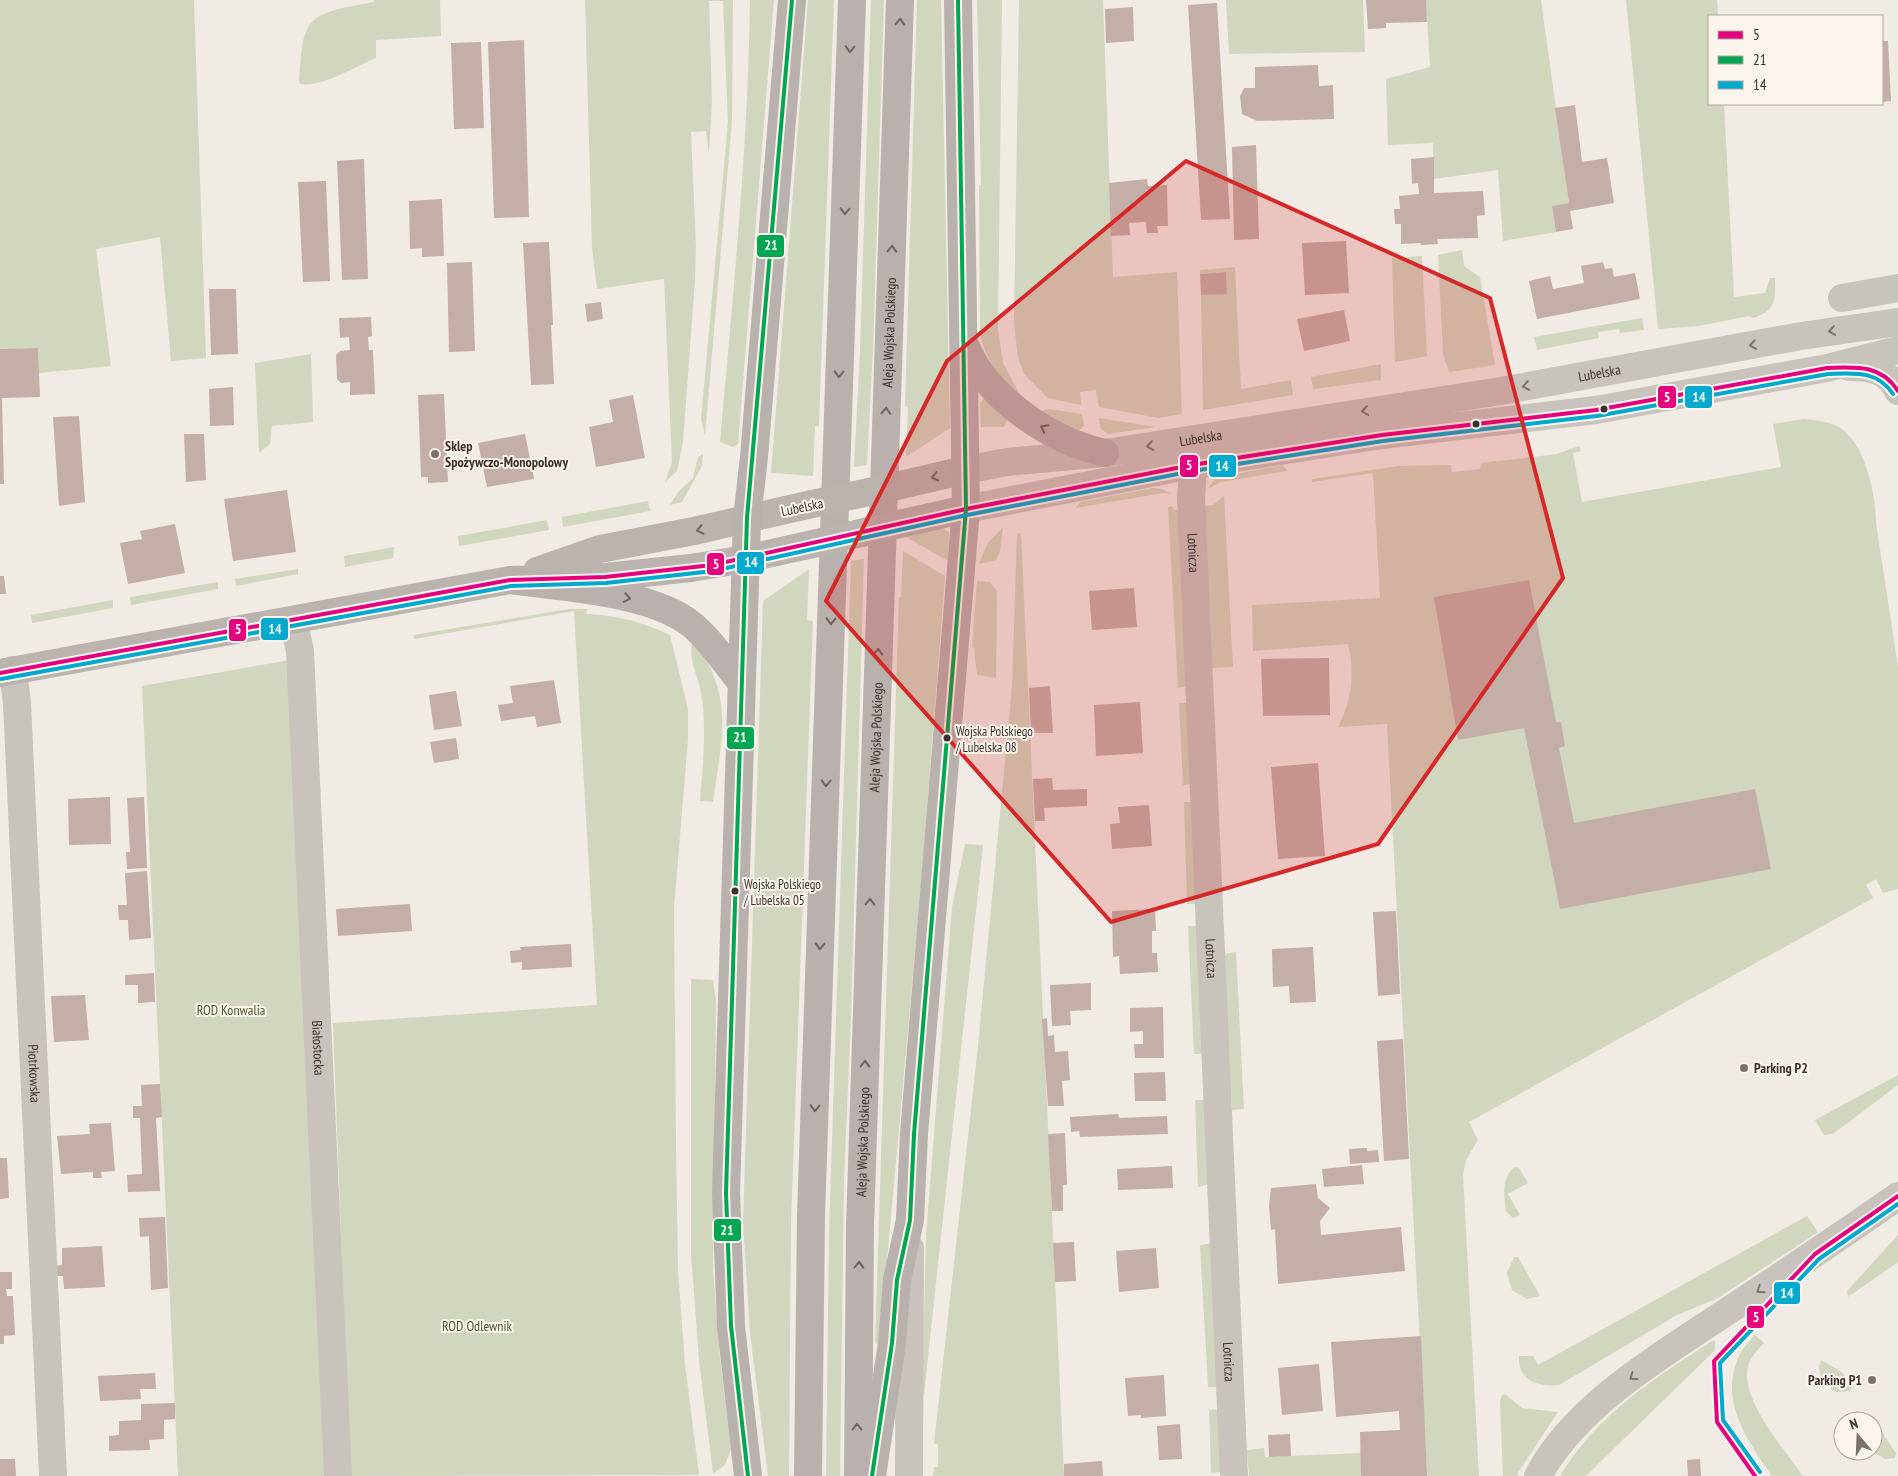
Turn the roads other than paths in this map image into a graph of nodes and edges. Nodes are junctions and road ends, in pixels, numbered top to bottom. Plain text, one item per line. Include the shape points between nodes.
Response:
1 (792, 0) edge
2 (852, 0) edge
3 (900, 0) edge
4 (958, 0) edge
5 (1898, 288) edge
6 (1842, 298) dead end
7 (1898, 322) edge
8 (1864, 326) junction
9 (1898, 329) edge
10 (965, 345) junction
11 (1898, 350) edge
12 (1827, 368) junction
13 (1898, 391) edge
14 (1194, 452) junction
15 (1105, 454) junction
16 (965, 470) junction
17 (966, 509) junction
18 (747, 518) junction
19 (745, 559) junction
20 (510, 580) junction
21 (293, 620) junction
22 (6, 672) edge
23 (741, 682) junction
24 (1898, 1196) edge
25 (910, 1220) junction
26 (53, 1476) edge
27 (338, 1476) edge
28 (748, 1476) edge
29 (808, 1476) edge
30 (858, 1476) edge
31 (872, 1476) edge
32 (908, 1476) edge
33 (1234, 1476) edge
34 (1538, 1476) edge

1 - 18 main road
2 -> 29 main road via 812,1206
30 -> 3 main road, Aleja Wojska Polskiego via 860,1226
4 - 10 main road
5 - 6 street
7 - 8 street, Lubelska
8 - 9 street
8 -> 14 street, Lubelska via 1502,391
15 -> 10 main road via 1076,444 1021,414 983,377
10 - 16 main road
11 - 12 street, Lubelska
12 - 13 street via 1864,367 1880,371
12 - 14 street, Lubelska via 1596,410 1382,435
14 -> 15 street, Lubelska
14 - 17 street, Lubelska
14 - 33 street, Lotnicza via 1192,508
15 - 16 street, Lubelska via 1007,462
16 - 17 main road
16 -> 18 main road, Lubelska, bridge
17 - 19 main road, Lubelska, bridge
17 - 25 main road via 914,1134
18 - 19 main road
18 -> 20 main road, Lubelska via 600,549
19 - 20 main road, Lubelska via 612,577
19 - 23 main road
20 - 21 main road, Lubelska
20 -> 23 main road via 630,598 663,609 692,625
21 - 22 main road, Lubelska
21 - 27 street, Białostocka via 300,651
22 - 26 street, Piotrkowska via 17,703
23 - 28 main road via 726,1193 731,1326
24 -> 34 street via 1672,1348 1606,1397 1572,1428
25 - 31 main road via 897,1280 892,1343
25 - 32 street

